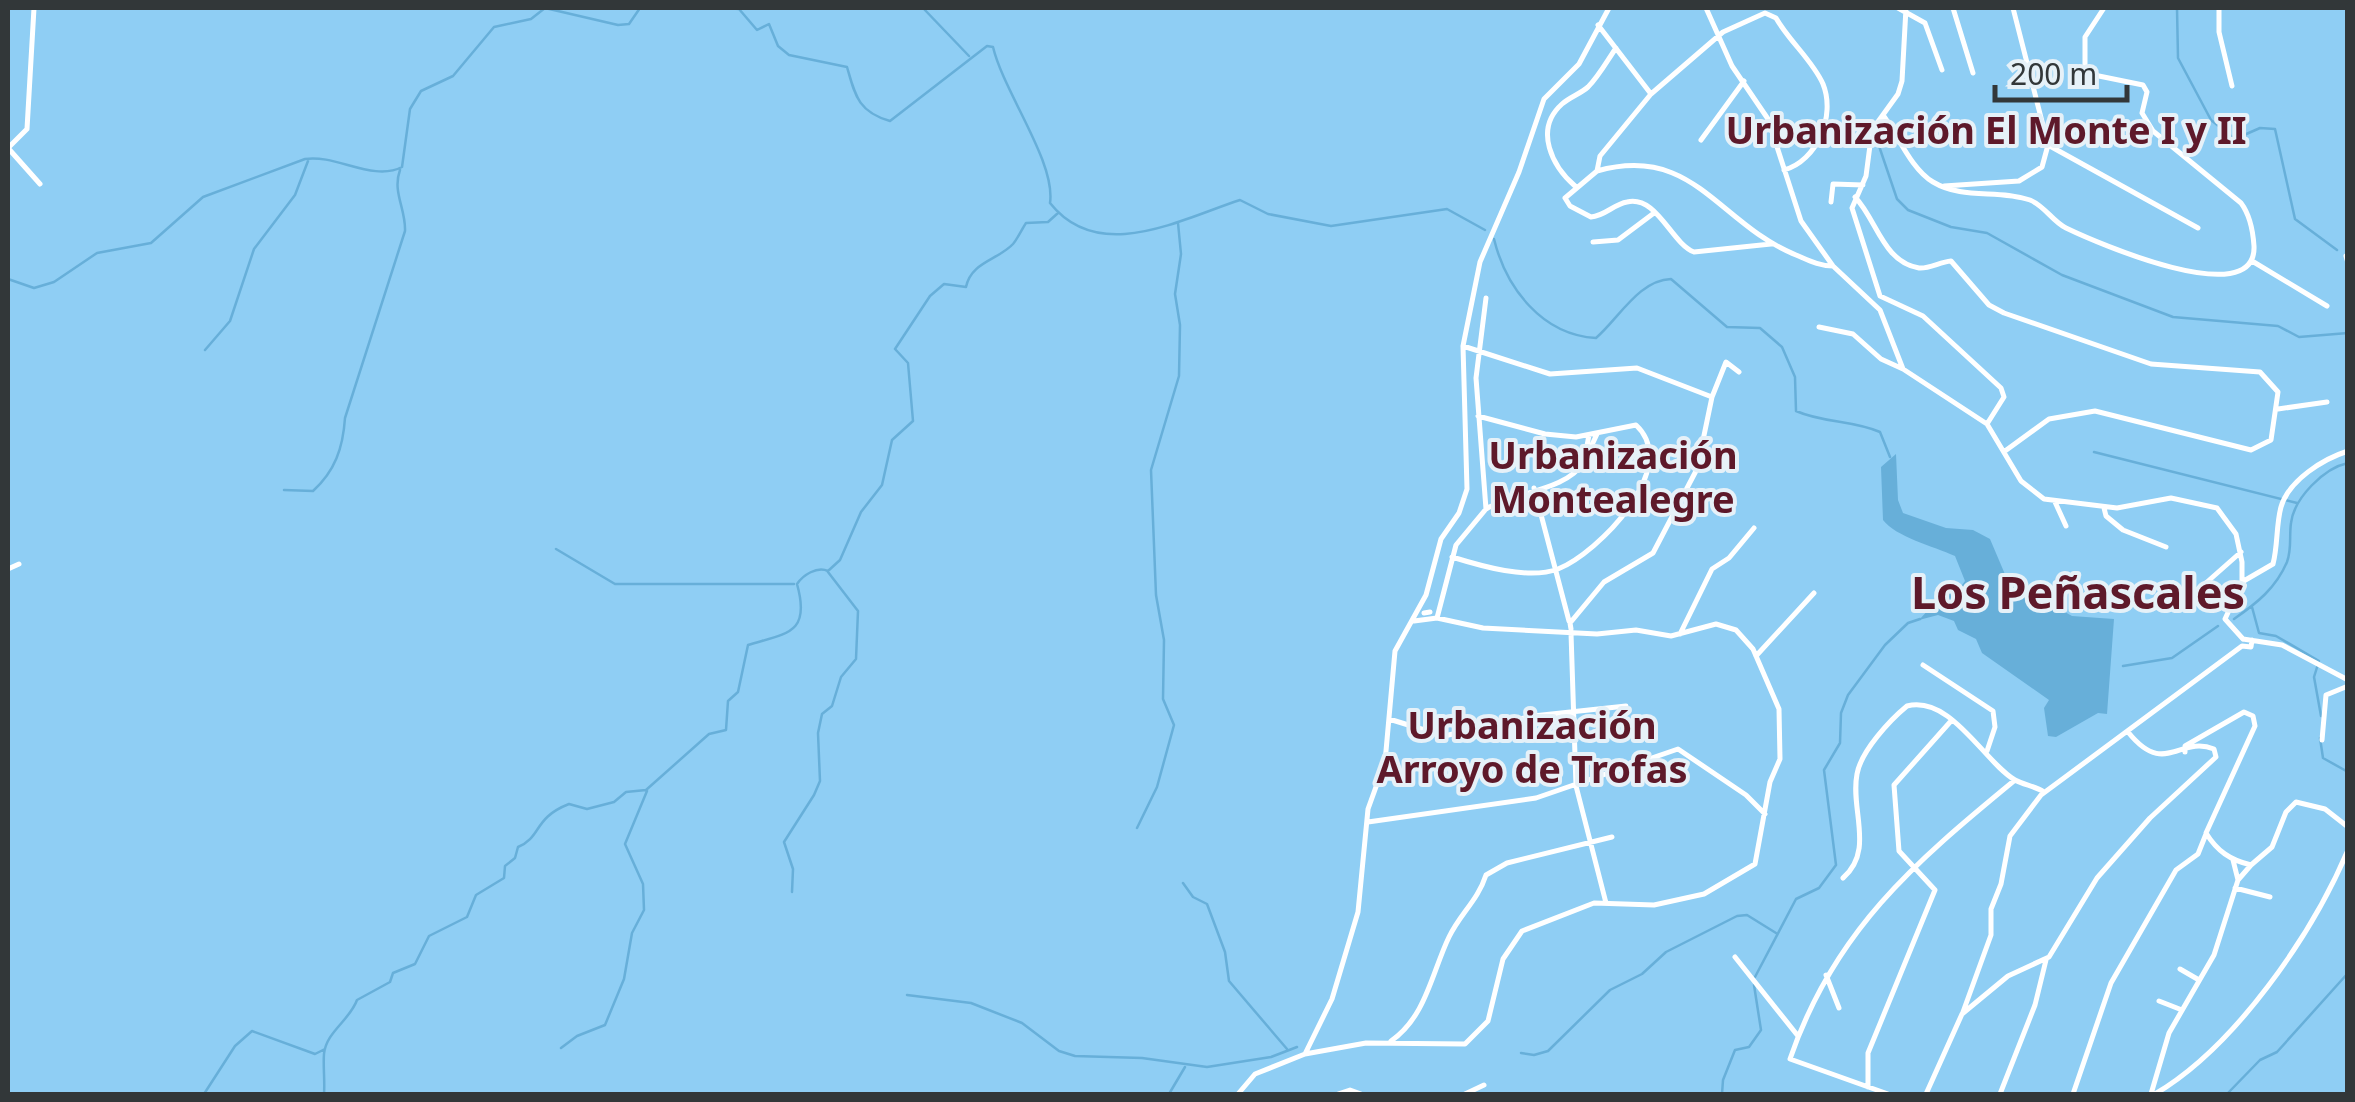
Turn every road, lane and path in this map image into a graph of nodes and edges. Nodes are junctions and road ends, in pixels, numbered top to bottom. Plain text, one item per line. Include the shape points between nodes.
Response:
1 (34, 8) edge
2 (1609, 8) edge
3 (1706, 8) edge
4 (1952, 8) edge
5 (2013, 8) edge
6 (2104, 8) edge
7 (2219, 8) edge
8 (1903, 9) edge
9 (1598, 24) junction
10 (1719, 36) junction
11 (1616, 48) junction
12 (1942, 70) dead end
13 (1973, 73) dead end
14 (1744, 80) junction
15 (2232, 86) dead end
16 (1652, 94) junction
17 (1883, 115) junction
18 (1700, 140) dead end
19 (2048, 145) junction
20 (8, 148) edge
21 (1784, 170) junction
22 (1597, 171) junction
23 (40, 184) dead end
24 (1863, 185) junction
25 (1575, 186) junction
26 (1941, 186) junction
27 (1956, 186) junction
28 (1962, 193) junction
29 (1854, 197) junction
30 (1832, 202) dead end
31 (1654, 212) junction
32 (2198, 228) dead end
33 (1594, 242) dead end
34 (1770, 244) junction
35 (2252, 260) junction
36 (1832, 266) junction
37 (1486, 298) dead end
38 (1877, 299) junction
39 (2326, 306) dead end
40 (1465, 327) junction
41 (1818, 327) dead end
42 (1463, 346) junction
43 (1474, 348) junction
44 (1462, 360) junction
45 (1895, 363) junction
46 (1739, 372) dead end
47 (1712, 397) junction
48 (2327, 402) dead end
49 (2278, 409) junction
50 (1478, 416) junction
51 (1987, 424) junction
52 (1593, 434) junction
53 (2348, 450) edge
54 (2005, 452) junction
55 (1534, 488) junction
56 (2055, 502) junction
57 (2104, 508) junction
58 (1486, 510) junction
59 (2066, 526) dead end
60 (1754, 528) dead end
61 (2166, 547) dead end
62 (2241, 552) junction
63 (1452, 557) junction
64 (19, 564) dead end
65 (8, 569) edge
66 (1554, 570) junction
67 (2242, 582) junction
68 (2172, 583) dead end
69 (1814, 593) dead end
70 (1425, 613) junction
71 (1437, 618) junction
72 (1571, 629) junction
73 (1680, 634) junction
74 (2242, 643) junction
75 (1756, 656) junction
76 (1923, 665) dead end
77 (2348, 683) edge
78 (1626, 706) dead end
79 (1576, 711) junction
80 (1389, 719) junction
81 (1951, 721) junction
82 (2128, 732) junction
83 (2322, 740) dead end
84 (2188, 748) junction
85 (1986, 752) junction
86 (2015, 780) junction
87 (2056, 783) junction
88 (1576, 786) junction
89 (2033, 786) junction
90 (2044, 792) junction
91 (2038, 799) junction
92 (1765, 814) junction
93 (1368, 822) junction
94 (2348, 826) edge
95 (2206, 833) junction
96 (1612, 837) dead end
97 (1588, 843) junction
98 (2215, 848) junction
99 (2348, 850) edge
100 (2198, 854) junction
101 (2234, 860) junction
102 (2251, 865) junction
103 (1912, 868) junction
104 (1843, 878) dead end
105 (2238, 880) junction
106 (2235, 888) junction
107 (2270, 897) dead end
108 (1606, 904) junction
109 (1735, 957) dead end
110 (2046, 960) junction
111 (2180, 969) dead end
112 (1826, 974) junction
113 (2200, 980) junction
114 (2160, 1001) dead end
115 (1839, 1008) dead end
116 (2182, 1010) junction
117 (1962, 1014) junction
118 (1798, 1036) junction
119 (1388, 1042) junction
120 (1306, 1054) junction
121 (1484, 1085) dead end
122 (1868, 1087) junction
123 (1238, 1094) edge
124 (1338, 1094) edge
125 (1362, 1094) edge
126 (1466, 1094) edge
127 (1888, 1094) edge
128 (1926, 1094) edge
129 (2000, 1094) edge
130 (2073, 1094) edge
131 (2153, 1094) edge

1 - 20 street via 27,129
2 - 9 street
3 - 10 street
4 - 13 street
5 - 19 street
6 - 35 street via 2084,36 2085,69 2146,88 2142,113 2153,130 2245,208
7 - 15 street
8 - 12 street via 1925,23
8 - 17 street via 1902,81
9 - 11 street
9 - 40 street via 1579,64 1538,111 1480,262
10 - 14 street
10 - 16 street
10 - 21 street via 1760,14 1772,15 1821,80 1826,100 1817,143 1804,162
11 - 16 street
11 - 25 street via 1591,84 1554,116 1549,153
14 - 18 street
14 - 21 street via 1768,118
16 - 22 street via 1600,156
17 - 24 street via 1872,130
17 - 26 street via 1922,173
19 - 27 street via 2042,167 2028,178
19 - 32 street
20 - 23 street
21 - 36 street via 1801,221
22 - 25 street
22 - 34 street via 1635,163 1678,172
24 - 29 street
24 - 30 street via 1833,184
25 - 31 street via 1565,201 1591,217 1633,201
26 - 27 street
26 - 28 street
27 - 28 street
28 - 35 street via 2033,202 2064,227 2179,270 2230,276
29 - 38 street
29 - 49 street via 1892,254 1921,268 1957,264 1994,309 2151,364 2260,372 2276,385
31 - 33 street via 1618,240
31 - 34 street via 1694,252
34 - 36 street
35 - 39 street
36 - 38 street
37 - 43 street
38 - 45 street
38 - 51 street via 1923,316 2001,388 2004,397
40 - 42 street
40 - 43 street
41 - 45 street via 1859,336
42 - 43 street
42 - 44 street
43 - 44 street
43 - 47 street via 1550,374 1638,368
43 - 50 street
44 - 70 street via 1467,489 1460,513 1440,539
45 - 51 street
46 - 47 street via 1726,362
47 - 72 street via 1697,469 1653,553 1604,582
48 - 49 street
49 - 54 street via 2271,440 2251,450 2095,411 2050,419
50 - 52 street via 1545,434
50 - 58 street
51 - 54 street
52 - 55 street via 1584,462 1569,478
52 - 66 street via 1638,427 1649,450 1646,468 1624,518
53 - 67 street via 2294,486 2281,507 2273,564
54 - 56 street via 2025,486
55 - 58 street
55 - 66 street
56 - 57 street
56 - 59 street
57 - 61 street via 2123,530
57 - 62 street via 2172,498 2210,505 2229,520
58 - 63 street
60 - 73 street via 1712,568
62 - 67 street
62 - 68 street via 2198,590 2163,602 2163,590
63 - 66 street via 1489,568
63 - 71 street
64 - 65 street
66 - 72 street
67 - 74 street via 2225,619
69 - 75 street
70 - 71 street
70 - 80 street via 1398,645
71 - 72 street via 1484,628
72 - 73 street
72 - 79 street
73 - 75 street via 1730,626
74 - 77 street via 2282,645
74 - 82 street
75 - 92 street via 1776,696 1780,737
76 - 85 street via 1993,712
77 - 83 street via 2326,695
78 - 79 street
79 - 80 street via 1444,736
79 - 88 street
80 - 93 street
81 - 85 street
81 - 103 street via 1894,784 1900,851
81 - 104 street via 1924,705 1908,706 1869,750 1856,779 1859,855
82 - 84 street via 2147,751 2172,755
82 - 87 street
84 - 95 street via 2240,713 2255,720
84 - 110 street via 2210,746 2216,757 2097,878
85 - 86 street
86 - 89 street
86 - 103 street
87 - 89 street
87 - 90 street
88 - 92 street via 1678,749
88 - 93 street via 1536,798
88 - 97 street
89 - 90 street
89 - 91 street
90 - 91 street
91 - 117 street via 2010,836 1991,934
92 - 108 street via 1751,870 1704,894 1654,905
93 - 120 street via 1358,912 1332,999
94 - 102 street via 2325,809 2296,802 2272,847
95 - 98 street
95 - 100 street
96 - 97 street
97 - 108 street
97 - 119 street via 1507,863 1486,875 1449,937 1417,1014
98 - 100 street
98 - 101 street
99 - 131 street via 2325,905 2241,1018
100 - 130 street via 2176,870 2111,984
101 - 102 street
101 - 105 street
102 - 105 street
103 - 112 street via 1852,932
103 - 122 street via 1934,894 1868,1053
105 - 106 street
106 - 107 street
106 - 113 street
108 - 119 street via 1522,931 1503,959 1495,1003 1478,1036 1465,1044
109 - 118 street
110 - 117 street via 2008,976
110 - 129 street
111 - 113 street
112 - 115 street
112 - 118 street
113 - 116 street
114 - 116 street
116 - 131 street
117 - 128 street
118 - 122 street via 1790,1059
119 - 120 street
120 - 123 street via 1254,1074
121 - 126 street
122 - 127 street
124 - 125 street

